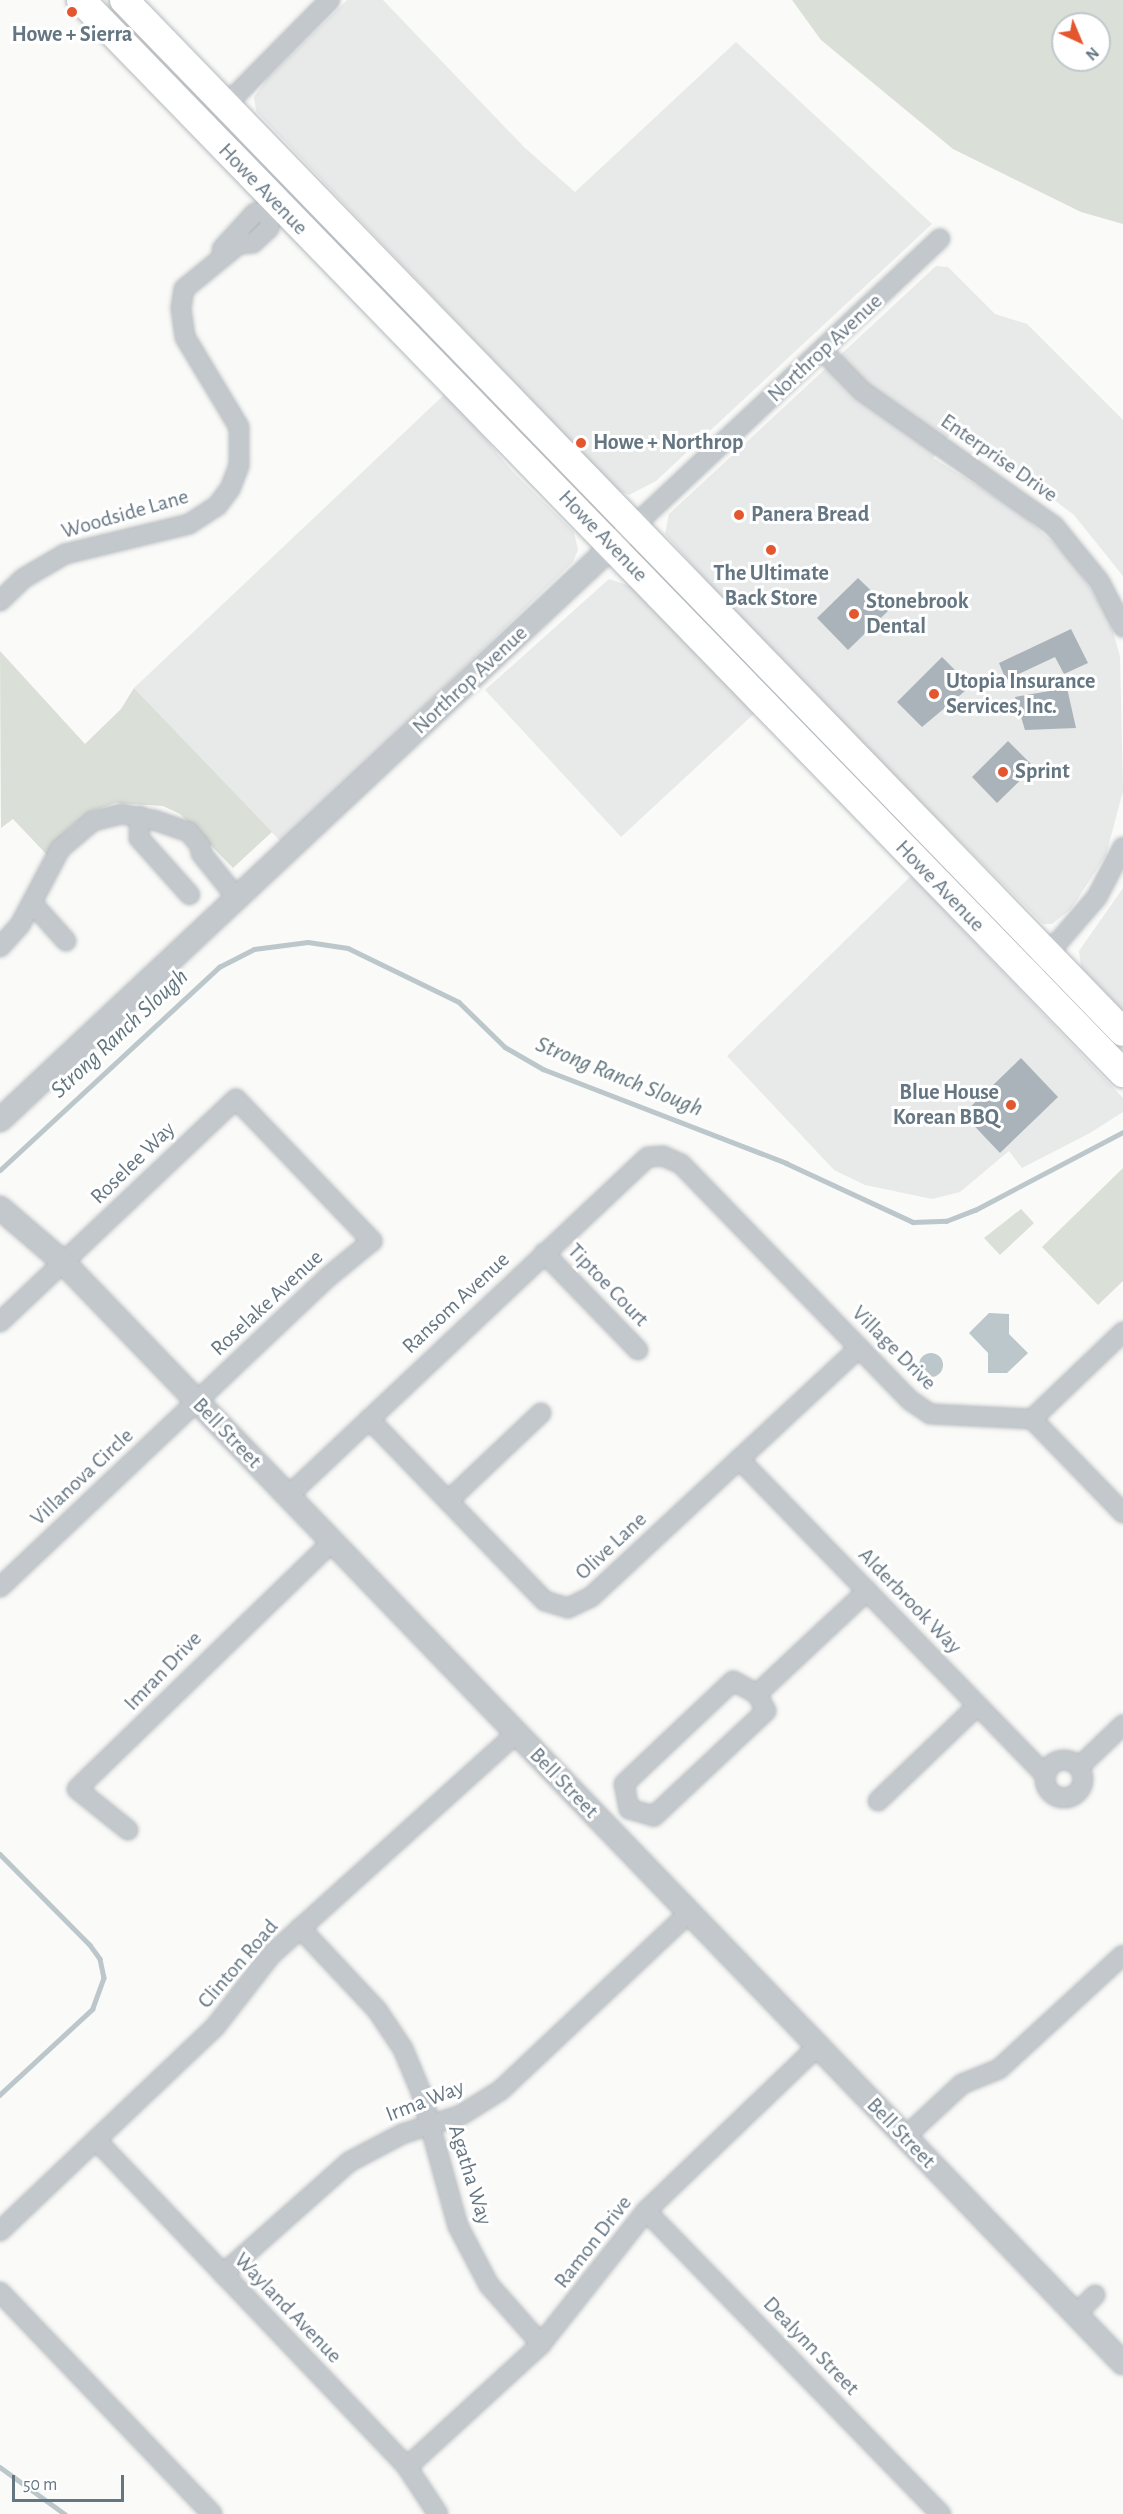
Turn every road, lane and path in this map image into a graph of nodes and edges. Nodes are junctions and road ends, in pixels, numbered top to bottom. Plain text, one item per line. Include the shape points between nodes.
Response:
1 (81, 0) edge
2 (124, 0) edge
3 (330, 0) edge
4 (101, 21) junction
5 (225, 106) junction
6 (274, 208) junction
7 (940, 239) dead end
8 (380, 266) junction
9 (823, 351) junction
10 (623, 536) junction
11 (0, 601) edge
12 (1123, 627) edge
13 (140, 816) junction
14 (1123, 847) edge
15 (190, 895) dead end
16 (237, 898) junction
17 (32, 903) junction
18 (66, 940) dead end
19 (0, 947) edge
20 (1049, 954) junction
21 (1026, 975) junction
22 (1123, 1032) edge
23 (1123, 1074) edge
24 (236, 1099) joint
25 (0, 1120) edge
26 (663, 1156) joint
27 (0, 1208) edge
28 (544, 1253) junction
29 (63, 1262) junction
30 (0, 1322) edge
31 (1123, 1332) edge
32 (859, 1347) junction
33 (638, 1350) dead end
34 (196, 1401) junction
35 (541, 1413) dead end
36 (369, 1419) junction
37 (1032, 1419) junction
38 (739, 1459) junction
39 (288, 1496) junction
40 (448, 1501) junction
41 (1123, 1513) edge
42 (332, 1542) junction
43 (0, 1587) edge
44 (867, 1591) junction
45 (758, 1694) junction
46 (977, 1706) junction
47 (1123, 1725) edge
48 (517, 1733) junction
49 (1079, 1767) junction
50 (1046, 1776) junction
51 (878, 1801) dead end
52 (629, 1809) junction
53 (608, 1828) junction
54 (128, 1830) dead end
55 (689, 1912) junction
56 (300, 1928) junction
57 (1123, 1955) edge
58 (818, 2046) junction
59 (429, 2125) junction
60 (905, 2137) junction
61 (96, 2140) junction
62 (646, 2211) junction
63 (0, 2231) edge
64 (223, 2274) junction
65 (0, 2292) edge
66 (1095, 2295) dead end
67 (1076, 2314) junction
68 (541, 2344) junction
69 (1123, 2363) edge
70 (407, 2467) junction
71 (212, 2514) edge
72 (438, 2514) edge
73 (941, 2514) edge

1 - 4 main road, Howe Avenue
2 - 5 main road, Howe Avenue
3 - 5 street
4 - 5 main road via 132,26 200,97
4 - 6 main road, Howe Avenue
5 - 8 main road, Howe Avenue
6 - 8 main road via 288,198 300,200 359,260
6 - 10 main road, Howe Avenue
6 - 11 street, Woodside Lane via 269,228 253,243 237,241 183,289 182,323 192,351 239,427 239,465 230,489 217,506 189,524 65,554 24,578
7 - 9 street, Northrop Avenue
8 - 10 main road, Howe Avenue
9 - 10 street, Northrop Avenue
9 - 12 street, Enterprise Drive via 862,391 1054,526 1099,581
10 - 16 street, Northrop Avenue
10 - 20 main road, Howe Avenue
10 - 21 main road, Howe Avenue
13 - 15 street via 139,838
13 - 16 street via 189,832 201,847 201,854
13 - 17 street via 107,816 83,826 60,849
14 - 20 street via 1097,897
16 - 25 street, Northrop Avenue
17 - 18 street
17 - 19 street
20 - 21 street
20 - 22 main road, Howe Avenue
21 - 23 main road, Howe Avenue
24 - 29 street, Roselee Way
24 - 34 street, Roselake Avenue via 372,1241
26 - 28 street, Ransom Avenue via 641,1161
26 - 32 street, Village Drive via 688,1171
27 - 29 street, Bell Street
28 - 33 street, Tiptoe Court
28 - 36 street, Ransom Avenue
29 - 30 street
29 - 34 street, Bell Street
31 - 37 street
32 - 37 street, Village Drive via 911,1401 930,1414
32 - 38 street, Olive Lane
34 - 39 street, Bell Street
34 - 43 street, Villanova Circle
35 - 40 street
36 - 39 street, Ransom Avenue
36 - 40 street, Olive Lane
37 - 41 street
38 - 40 street, Olive Lane via 591,1597 568,1608 545,1601
38 - 44 street, Alderbrook Way
39 - 42 street, Bell Street
42 - 48 street, Bell Street
42 - 54 street, Imran Drive via 77,1789
44 - 45 street
44 - 46 street, Alderbrook Way
45 - 52 street via 766,1711 654,1816
45 - 52 street via 734,1681 624,1784
46 - 50 street, Alderbrook Way
46 - 51 street
47 - 49 street
48 - 53 street, Bell Street
48 - 56 street, Clinton Road
49 - 50 street via 1069,1761 1057,1762
49 - 50 street, Alderbrook Way via 1082,1785 1069,1797 1051,1793
52 - 53 street
53 - 55 street, Bell Street
55 - 58 street, Bell Street
55 - 59 street, Irma Way via 501,2090 461,2115
56 - 59 street, Agatha Way via 391,2029 413,2070
56 - 61 street, Clinton Road via 271,1956 215,2028
57 - 60 street via 999,2069 962,2084
58 - 60 street, Bell Street
58 - 62 street, Ramon Drive
59 - 64 street, Irma Way via 349,2162
59 - 68 street, Agatha Way via 447,2194 472,2256 510,2312
60 - 67 street, Bell Street
61 - 63 street, Clinton Road
61 - 64 street, Wayland Avenue
62 - 68 street, Ramon Drive
62 - 73 street, Dealynn Street
64 - 70 street, Wayland Avenue
65 - 71 street
66 - 67 street
67 - 69 street, Bell Street
68 - 70 street, Ramon Drive
70 - 72 street, Wayland Avenue

